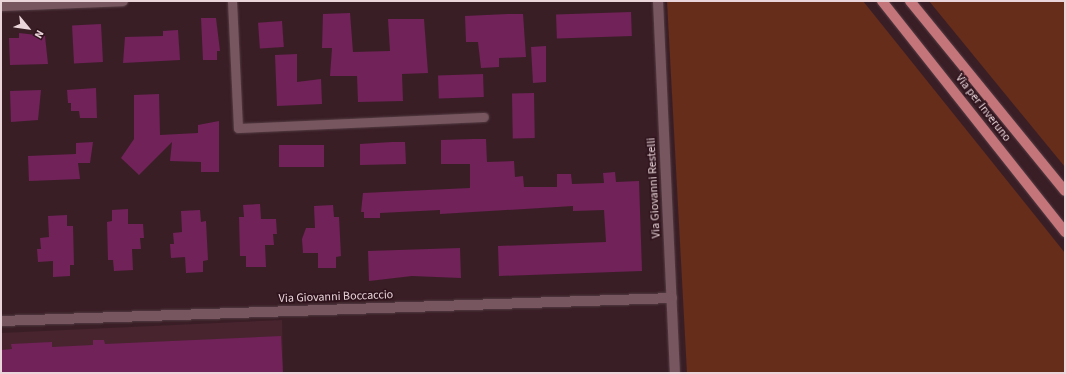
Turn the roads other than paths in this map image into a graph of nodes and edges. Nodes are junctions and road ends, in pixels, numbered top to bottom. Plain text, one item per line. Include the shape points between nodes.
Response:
1 (123, 1) edge
2 (232, 1) edge
3 (658, 1) edge
4 (882, 1) edge
5 (910, 1) edge
6 (1, 6) edge
7 (484, 117) dead end
8 (1065, 191) edge
9 (1065, 232) edge
10 (672, 298) junction
11 (1, 321) edge
12 (675, 373) edge

1 - 6 street
2 - 7 lane via 238,128
3 - 10 street, Via Giovanni Restelli
4 - 9 main road, Via per Inveruno
5 - 8 main road, Via per Inveruno
10 - 11 street, Via Giovanni Boccaccio
10 - 12 street, Via Giovanni Restelli

